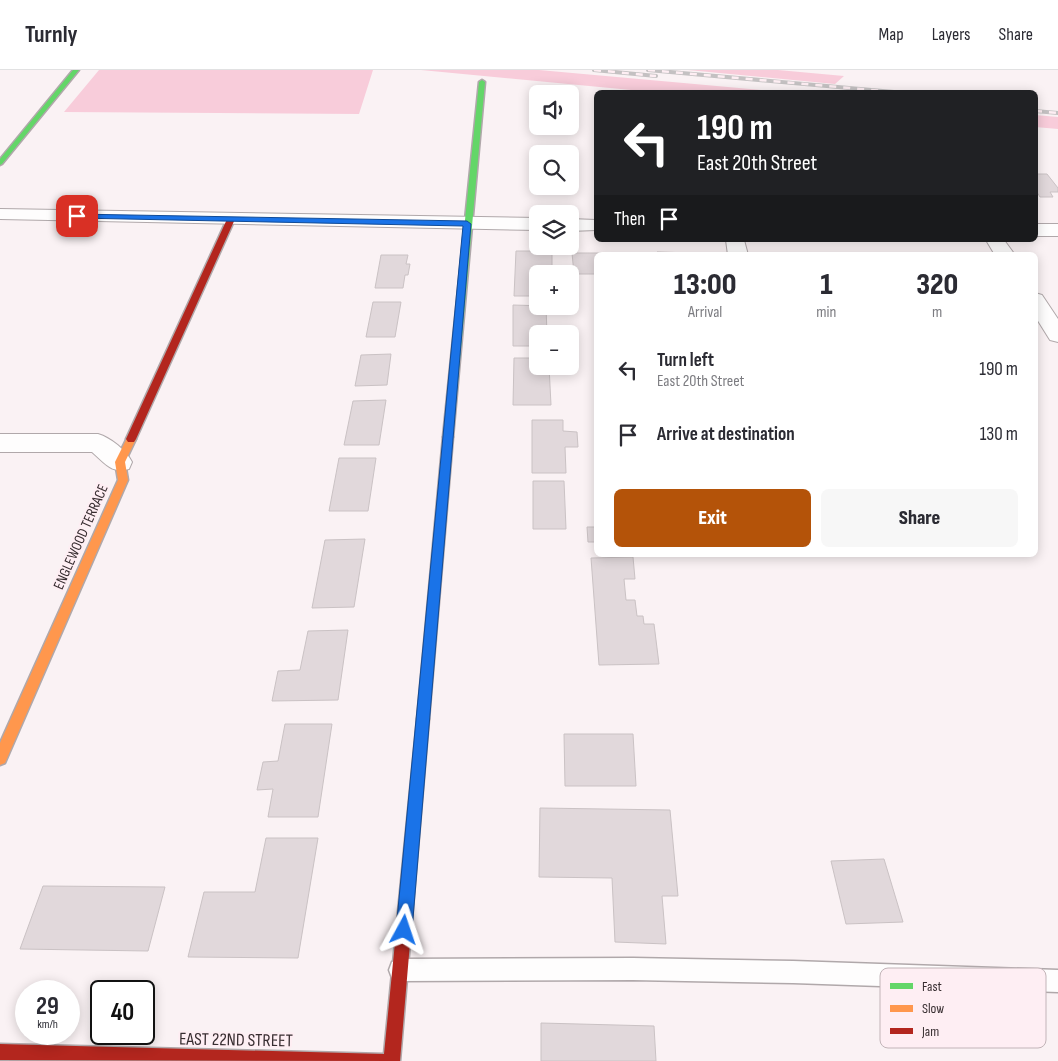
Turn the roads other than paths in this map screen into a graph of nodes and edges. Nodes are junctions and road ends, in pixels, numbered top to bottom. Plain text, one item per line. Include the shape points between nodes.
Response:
1 (76, 70) edge
2 (482, 82) dead end
3 (0, 163) edge
4 (0, 214) edge
5 (231, 219) junction
6 (467, 224) junction
7 (529, 224) edge
8 (579, 225) edge
9 (594, 225) edge
10 (1038, 230) edge
11 (1058, 230) edge
12 (1038, 305) edge
13 (1058, 335) edge
14 (0, 443) edge
15 (120, 462) junction
16 (0, 758) edge
17 (400, 970) junction
18 (880, 975) edge
19 (0, 1052) edge
20 (381, 1061) edge
21 (392, 1061) edge

1 - 3 street
2 - 6 street
4 - 5 street
5 - 6 street
5 - 15 street, ENGLEWOOD TERRACE
6 - 7 street
6 - 17 street
8 - 9 street
10 - 11 street
12 - 13 street
14 - 15 street via 98,444
15 - 16 street, ENGLEWOOD TERRACE via 123,480
17 - 18 lane via 661,969
17 - 21 street
19 - 20 street, EAST 22ND STREET

